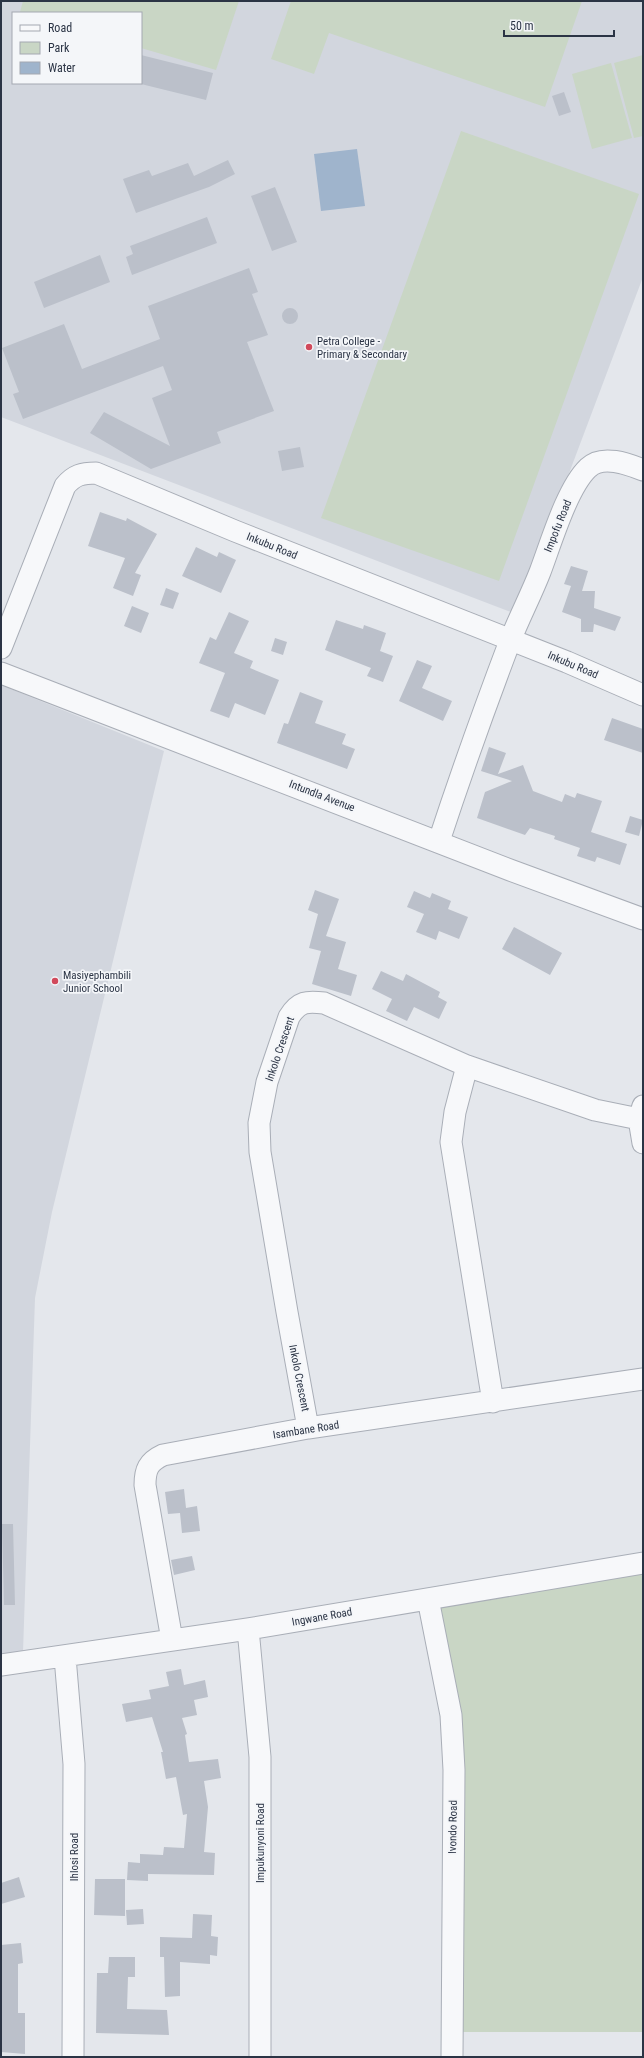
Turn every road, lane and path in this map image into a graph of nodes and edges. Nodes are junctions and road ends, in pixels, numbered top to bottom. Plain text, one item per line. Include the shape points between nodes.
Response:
1 (643, 470) edge
2 (511, 640) junction
3 (1, 648) edge
4 (1, 673) edge
5 (643, 695) edge
6 (439, 841) junction
7 (643, 919) edge
8 (467, 1066) junction
9 (641, 1112) edge
10 (643, 1143) edge
11 (643, 1379) edge
12 (493, 1402) junction
13 (308, 1428) junction
14 (643, 1563) edge
15 (428, 1599) junction
16 (248, 1629) junction
17 (172, 1640) junction
18 (65, 1657) junction
19 (1, 1665) edge
20 (73, 2057) edge
21 (260, 2057) edge
22 (452, 2057) edge

1 - 2 street, Impofu Road via 622,462 594,463 588,467 569,498
2 - 3 street, Inkubu Road via 96,473 85,473 73,477 65,486
2 - 5 street, Inkubu Road
2 - 6 street, Impofu Road
4 - 6 street, Intundla Avenue
6 - 7 street, Intundla Avenue
8 - 9 street, Inkolo Crescent via 595,1110
8 - 12 street via 454,1112 451,1142
8 - 13 street, Inkolo Crescent via 324,1003 304,1003 295,1007 290,1017 267,1082 259,1123 260,1152
9 - 10 street
11 - 12 street, Isambane Road
12 - 13 street, Isambane Road
13 - 17 street, Isambane Road via 163,1455 153,1459 148,1466 145,1486
14 - 15 street, Ingwane Road
15 - 16 street, Ingwane Road
15 - 22 street, Ivondo Road via 451,1715 454,1770 451,1890
16 - 17 street, Ingwane Road
16 - 21 street, Impukunyoni Road via 260,1757
17 - 18 street, Ingwane Road
18 - 19 street, Ingwane Road
18 - 20 street, Ihlosi Road via 74,1764

